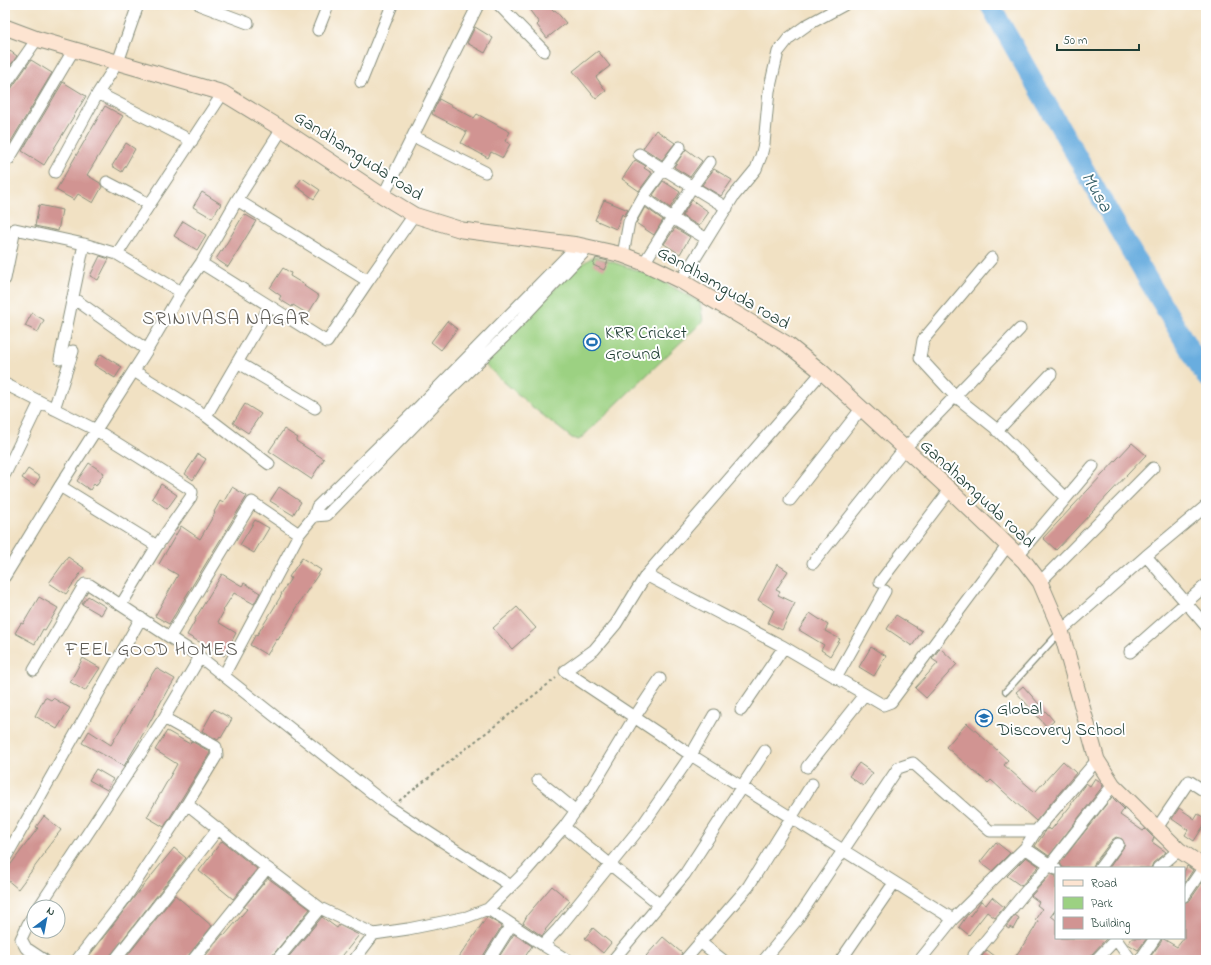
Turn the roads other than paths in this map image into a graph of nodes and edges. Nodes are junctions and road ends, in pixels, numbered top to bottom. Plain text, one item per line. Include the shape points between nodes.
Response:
1 (138, 5) edge
2 (201, 5) edge
3 (328, 5) edge
4 (392, 5) edge
5 (478, 5) edge
6 (499, 5) edge
7 (844, 5) edge
8 (248, 23) dead end
9 (6, 29) edge
10 (318, 30) dead end
11 (37, 39) junction
12 (74, 49) junction
13 (544, 51) dead end
14 (118, 62) junction
15 (361, 82) dead end
16 (5, 85) edge
17 (98, 94) junction
18 (223, 94) junction
19 (282, 129) junction
20 (413, 136) junction
21 (192, 141) junction
22 (680, 147) dead end
23 (639, 154) dead end
24 (10, 159) dead end
25 (710, 162) dead end
26 (663, 169) junction
27 (55, 172) dead end
28 (485, 172) dead end
29 (107, 182) dead end
30 (692, 187) junction
31 (383, 196) junction
32 (643, 197) junction
33 (237, 200) junction
34 (149, 204) junction
35 (727, 208) junction
36 (414, 215) junction
37 (672, 218) junction
38 (706, 239) junction
39 (84, 244) junction
40 (584, 246) junction
41 (117, 254) junction
42 (623, 255) junction
43 (992, 258) dead end
44 (201, 263) junction
45 (644, 263) junction
46 (5, 279) edge
47 (368, 281) junction
48 (681, 282) junction
49 (181, 292) junction
50 (73, 298) junction
51 (270, 306) junction
52 (1020, 329) dead end
53 (147, 350) junction
54 (73, 351) dead end
55 (60, 359) dead end
56 (237, 362) junction
57 (134, 371) junction
58 (822, 372) junction
59 (1051, 374) dead end
60 (5, 384) edge
61 (955, 396) junction
62 (40, 402) junction
63 (315, 408) dead end
64 (54, 409) junction
65 (861, 409) junction
66 (206, 416) junction
67 (96, 430) junction
68 (998, 430) junction
69 (904, 449) junction
70 (269, 464) dead end
71 (1093, 466) dead end
72 (1153, 468) dead end
73 (5, 474) edge
74 (60, 486) junction
75 (950, 490) junction
76 (1066, 498) junction
77 (790, 500) dead end
78 (1206, 506) edge
79 (299, 534) junction
80 (157, 546) junction
81 (1013, 550) junction
82 (1146, 556) junction
83 (813, 563) dead end
84 (646, 575) junction
85 (5, 576) edge
86 (1040, 582) junction
87 (1206, 585) edge
88 (1186, 603) junction
89 (122, 605) junction
90 (141, 618) junction
91 (1206, 626) edge
92 (1061, 631) junction
93 (170, 637) junction
94 (784, 647) junction
95 (1130, 652) dead end
96 (200, 657) junction
97 (34, 670) dead end
98 (224, 675) junction
99 (836, 678) junction
100 (660, 679) dead end
101 (1006, 690) dead end
102 (864, 694) junction
103 (741, 710) dead end
104 (714, 715) dead end
105 (164, 718) junction
106 (634, 718) junction
107 (764, 751) dead end
108 (691, 755) junction
109 (1097, 760) junction
110 (807, 767) dead end
111 (538, 780) dead end
112 (812, 784) dead end
113 (1113, 785) junction
114 (741, 788) junction
115 (1206, 792) edge
116 (187, 804) junction
117 (576, 811) junction
118 (790, 818) junction
119 (564, 827) junction
120 (1157, 828) junction
121 (218, 829) junction
122 (1036, 832) junction
123 (1118, 844) dead end
124 (1025, 848) junction
125 (1179, 850) junction
126 (842, 851) junction
127 (7, 855) dead end
128 (611, 864) junction
129 (1053, 867) edge
130 (1101, 867) edge
131 (1159, 867) edge
132 (1205, 867) edge
133 (267, 868) junction
134 (894, 882) junction
135 (511, 886) junction
136 (1185, 895) edge
137 (44, 899) edge
138 (659, 904) junction
139 (320, 908) junction
140 (488, 908) junction
141 (953, 920) junction
142 (511, 925) junction
143 (26, 928) edge
144 (374, 934) junction
145 (1114, 939) edge
146 (1116, 939) edge
147 (1154, 939) edge
148 (700, 942) junction
149 (543, 945) junction
150 (974, 955) dead end
151 (554, 956) edge
152 (357, 959) edge
153 (44, 960) edge
154 (77, 960) edge
155 (114, 960) edge
156 (193, 960) edge
157 (277, 960) edge
158 (488, 960) edge
159 (567, 960) edge
160 (612, 960) edge
161 (685, 960) edge
162 (723, 960) edge
163 (764, 960) edge
164 (841, 960) edge
165 (920, 960) edge
166 (1096, 960) edge
167 (1131, 960) edge
168 (1140, 960) edge

1 - 14 street
2 - 8 street
3 - 10 street
4 - 15 street
5 - 20 street
6 - 13 street
7 - 35 street via 807,25 789,38 778,52 769,91 761,156 756,169
9 - 11 street, Gandhamguda road
11 - 12 street, Gandhamguda road
11 - 16 street
12 - 14 street, Gandhamguda road
12 - 24 street
14 - 17 street
14 - 18 street, Gandhamguda road
17 - 21 street
17 - 27 street
18 - 19 street, Gandhamguda road
18 - 21 street
19 - 31 street, Gandhamguda road
19 - 33 street
20 - 28 street
20 - 31 street
21 - 34 street
22 - 26 street
23 - 26 street
25 - 30 street
26 - 30 street
26 - 32 street
29 - 34 street
30 - 35 street
30 - 37 street
31 - 36 street, Gandhamguda road
32 - 37 street
32 - 42 street via 629,222
33 - 44 street
33 - 47 street
34 - 41 street
35 - 38 street
36 - 40 street, Gandhamguda road via 462,230
36 - 47 street
37 - 38 street
37 - 45 street
38 - 48 street
39 - 41 street
39 - 46 street via 15,229
39 - 50 street
40 - 42 street, Gandhamguda road
40 - 79 street via 505,336 465,368 389,444 318,507
41 - 49 street
42 - 45 street, Gandhamguda road
43 - 61 street via 923,340 920,358
44 - 49 street
44 - 51 street
45 - 48 street, Gandhamguda road
47 - 51 street via 327,342
48 - 58 street, Gandhamguda road via 787,344
49 - 53 street
50 - 53 street
50 - 55 street
51 - 56 street
52 - 61 street
53 - 57 street
54 - 64 street
56 - 63 street
56 - 66 street
57 - 66 street
57 - 67 street
58 - 65 street, Gandhamguda road
58 - 84 street
59 - 68 street
60 - 62 street
61 - 68 street
61 - 69 street
62 - 64 street
62 - 73 street
64 - 67 street
65 - 69 street, Gandhamguda road
65 - 77 street
66 - 70 street
67 - 74 street
67 - 80 street via 192,492
68 - 76 street
69 - 75 street, Gandhamguda road
69 - 83 street
71 - 76 street
72 - 86 street
74 - 80 street
74 - 85 street
75 - 81 street, Gandhamguda road
75 - 99 street via 883,586
76 - 81 street
78 - 82 street
79 - 93 street via 252,502
79 - 98 street
80 - 89 street
81 - 86 street, Gandhamguda road
81 - 102 street via 891,702 883,706
82 - 88 street
82 - 92 street
84 - 94 street
84 - 106 street via 616,624 594,650 565,670
86 - 92 street, Gandhamguda road
87 - 88 street
88 - 91 street
88 - 95 street
89 - 90 street
89 - 97 street via 90,585 82,586
90 - 93 street
90 - 127 street
92 - 101 lane
92 - 109 street, Gandhamguda road
93 - 96 street
94 - 99 street
94 - 103 street
96 - 98 street
96 - 105 street
98 - 135 street via 391,808
99 - 102 street
100 - 106 street
102 - 110 street
104 - 108 street
105 - 116 street via 216,747 217,755
105 - 137 street
106 - 108 street
106 - 117 street
107 - 114 street
108 - 114 street
108 - 128 street via 644,823
109 - 113 street, Gandhamguda road
109 - 122 street
111 - 117 street
112 - 118 street
113 - 120 street, Gandhamguda road
113 - 129 street
114 - 118 street
114 - 138 street via 685,874
115 - 120 street via 1189,781
116 - 121 street
116 - 154 street via 126,897
117 - 119 street
118 - 126 street
118 - 148 street via 748,887
119 - 128 street
119 - 135 street
120 - 125 street, Gandhamguda road
121 - 133 street
121 - 155 street
122 - 124 street
122 - 126 street via 990,831 912,762 898,768
123 - 130 street
124 - 129 street
124 - 141 street
125 - 131 street
125 - 132 street, Gandhamguda road
126 - 134 street
126 - 163 street via 796,921
128 - 138 street
128 - 149 street
129 - 150 street via 1026,891
132 - 136 street
133 - 139 street
133 - 156 street
134 - 141 street
134 - 164 street
135 - 140 street
138 - 160 street
139 - 144 street
139 - 157 street
140 - 142 street
140 - 144 street via 450,921
141 - 165 street
142 - 149 street
142 - 158 street
143 - 153 street via 21,938 26,948
144 - 152 street
145 - 166 street
146 - 167 street
147 - 168 street
148 - 161 street
148 - 162 street
149 - 151 street
151 - 159 street

